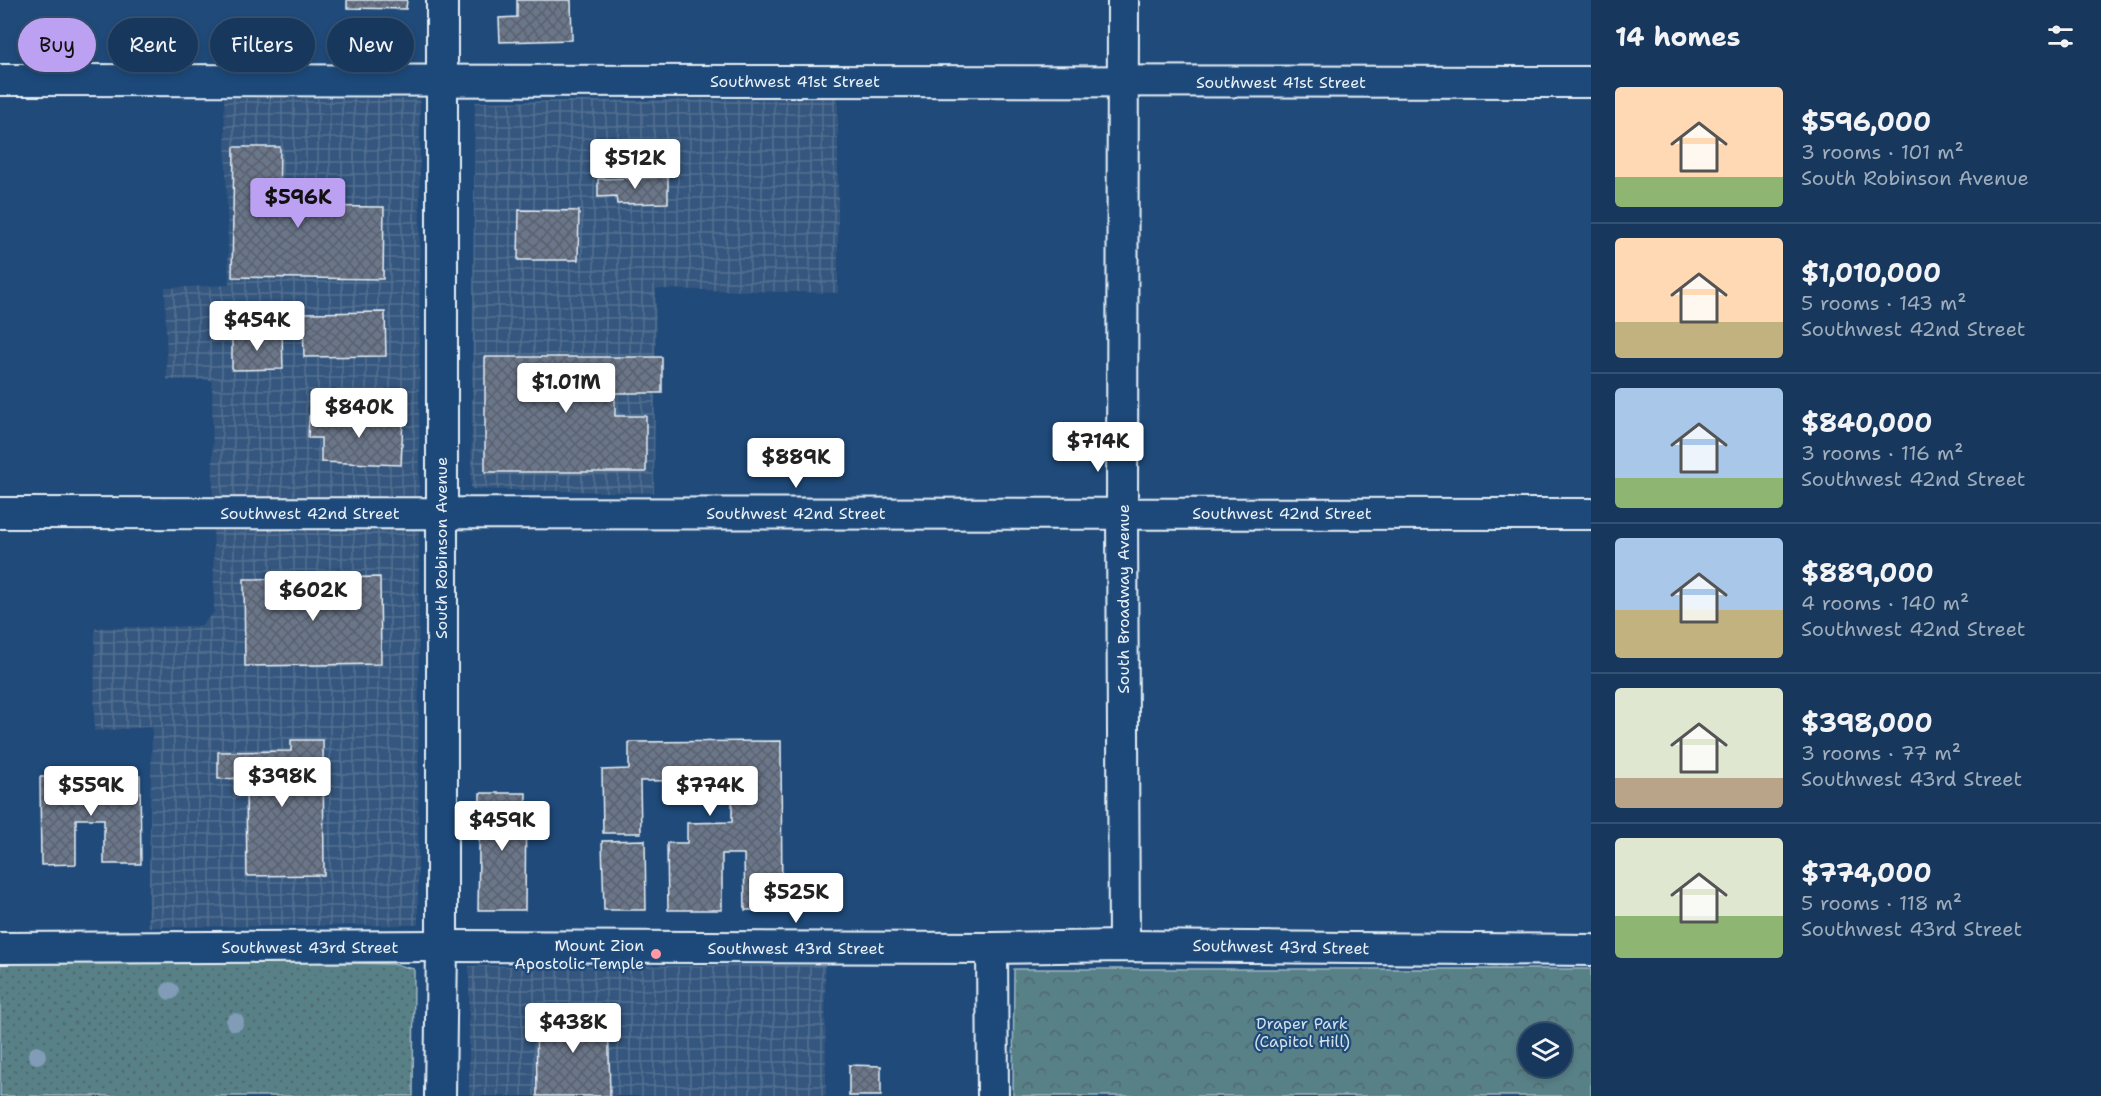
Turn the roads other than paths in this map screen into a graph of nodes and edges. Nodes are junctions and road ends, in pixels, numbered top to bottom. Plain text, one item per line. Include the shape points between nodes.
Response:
1 (442, 0) edge
2 (1123, 0) edge
3 (0, 80) edge
4 (442, 81) junction
5 (1123, 81) junction
6 (1591, 82) edge
7 (0, 513) edge
8 (441, 513) junction
9 (1122, 513) junction
10 (1591, 514) edge
11 (442, 946) junction
12 (1124, 946) junction
13 (0, 948) edge
14 (992, 948) junction
15 (1591, 950) edge
16 (440, 1096) edge
17 (993, 1096) edge

1 - 4 street, South Robinson Avenue
2 - 5 street, South Broadway Avenue
3 - 4 street, Southwest 41st Street
4 - 5 street, Southwest 41st Street
4 - 8 street, South Robinson Avenue
5 - 6 street, Southwest 41st Street
5 - 9 street, South Broadway Avenue
7 - 8 street, Southwest 42nd Street
8 - 9 street, Southwest 42nd Street
8 - 11 street, South Robinson Avenue
9 - 10 street, Southwest 42nd Street
9 - 12 street, South Broadway Avenue
11 - 13 street, Southwest 43rd Street
11 - 14 street, Southwest 43rd Street
11 - 16 street, South Robinson Avenue
12 - 14 street, Southwest 43rd Street
12 - 15 street, Southwest 43rd Street
14 - 17 street

